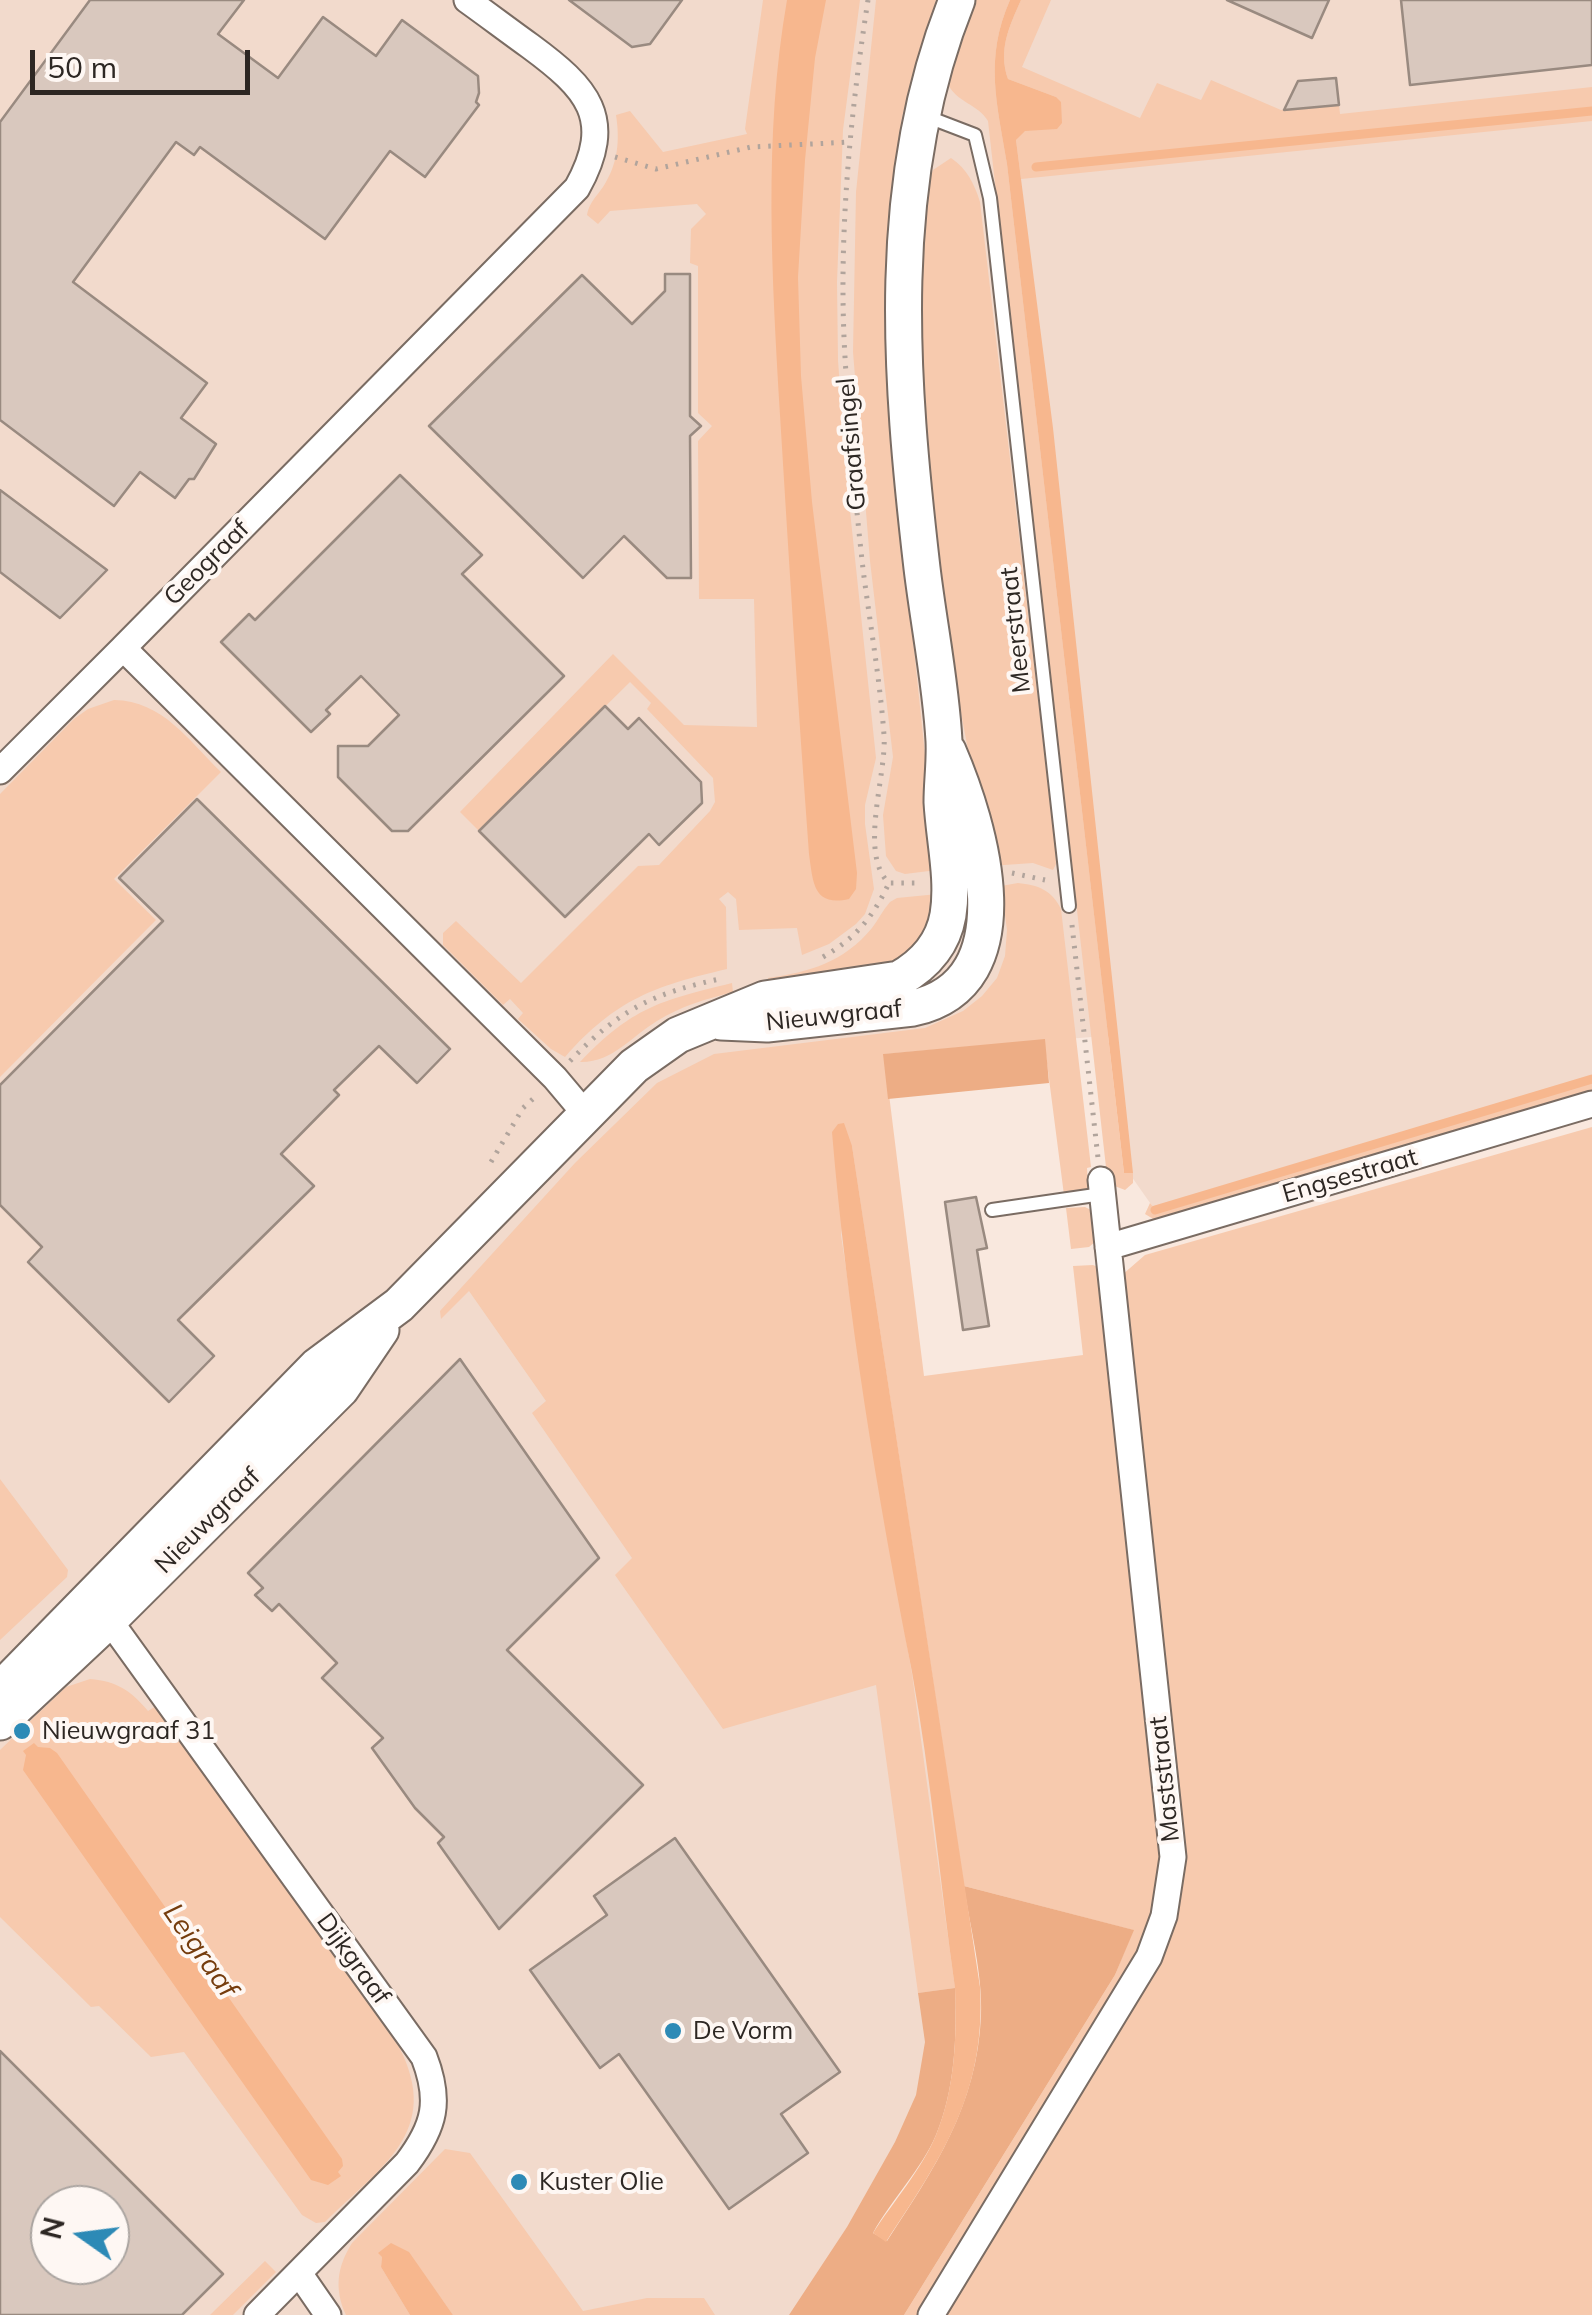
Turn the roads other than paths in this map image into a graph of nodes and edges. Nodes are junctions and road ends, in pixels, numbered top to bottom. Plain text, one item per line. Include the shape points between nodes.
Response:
1 (467, 0) edge
2 (958, 0) edge
3 (920, 115) junction
4 (123, 648) junction
5 (0, 771) edge
6 (1070, 906) road end
7 (1592, 1104) edge
8 (587, 1116) junction
9 (1102, 1188) joint
10 (992, 1210) dead end
11 (1108, 1246) junction
12 (100, 1607) junction
13 (0, 1690) edge
14 (0, 1722) edge
15 (299, 2273) junction
16 (257, 2315) edge
17 (328, 2315) edge
18 (931, 2315) edge

1 - 4 street, Geograaf via 582,89 591,108 594,148 578,188
2 - 3 street
3 - 6 lane, Meerstraat via 976,135 990,198
3 - 8 street, Nieuwgraaf via 906,222 906,367 944,741 942,800 965,878 930,956 917,969 878,984 765,999 706,1021 634,1066
4 - 5 street, Geograaf
4 - 8 street
7 - 11 street, Engsestraat
8 - 12 street, Nieuwgraaf via 399,1305 317,1366
9 - 10 lane
9 - 11 street, Maststraat
11 - 18 street, Maststraat via 1174,1857 1149,1957
12 - 13 street, Nieuwgraaf
12 - 14 street, Nieuwgraaf
12 - 15 street, Dijkgraaf via 413,2040 432,2078 432,2120 423,2142
15 - 16 street, Dijkgraaf
15 - 17 street

